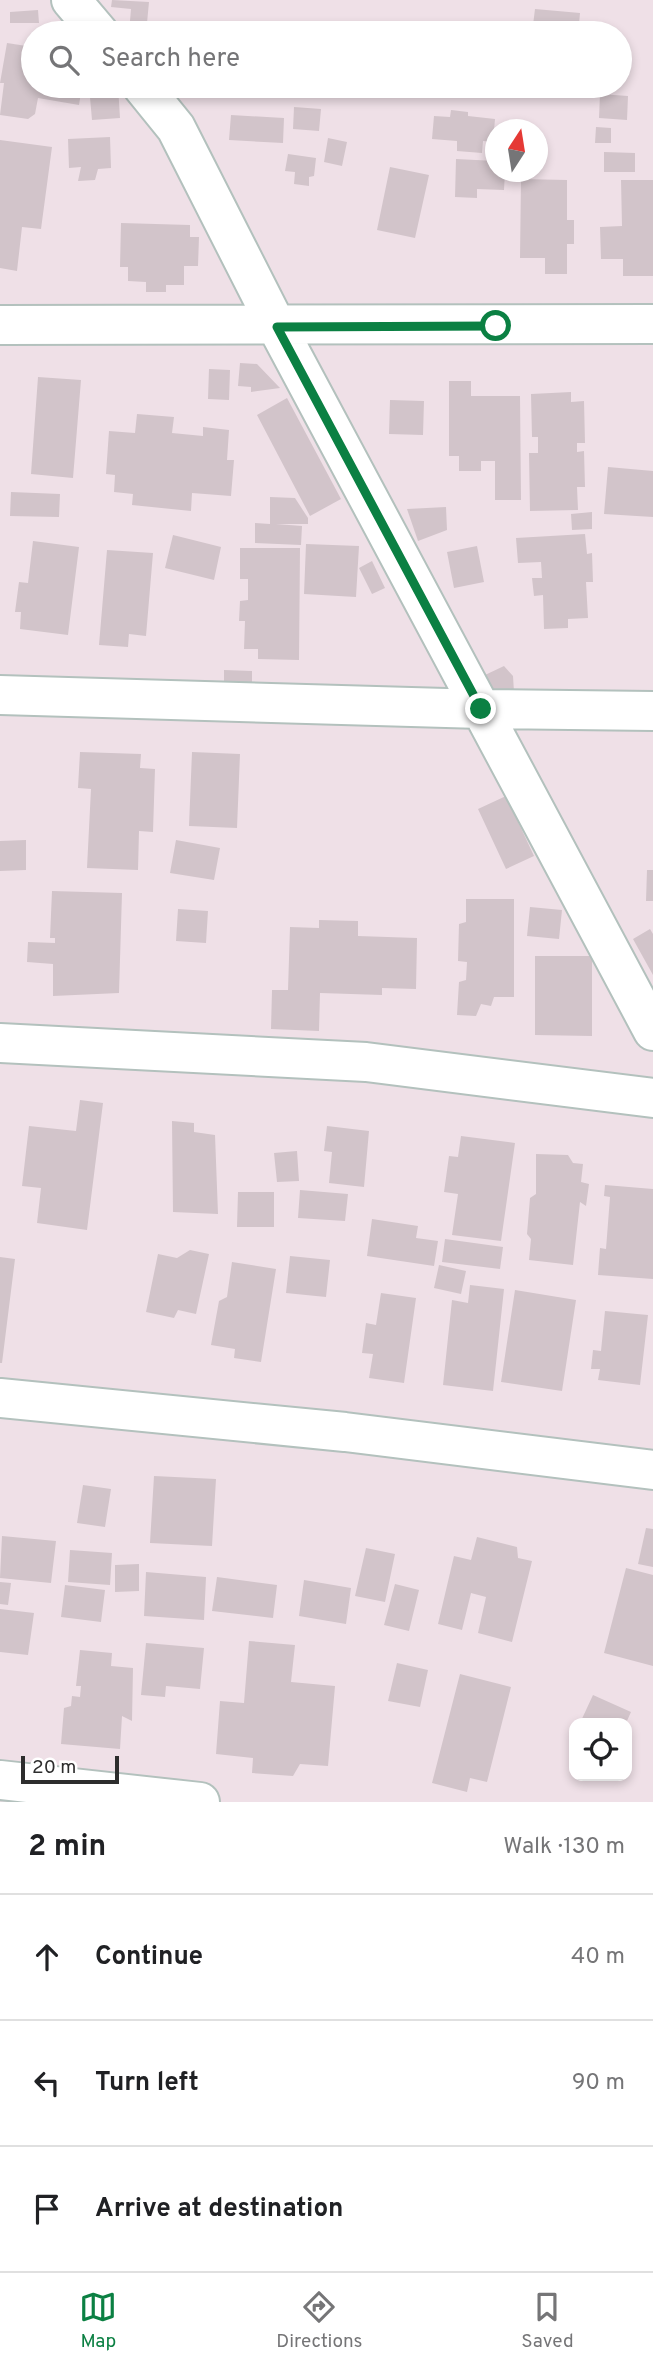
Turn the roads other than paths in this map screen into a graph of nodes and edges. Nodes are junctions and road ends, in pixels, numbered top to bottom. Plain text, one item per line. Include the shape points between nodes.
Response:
1 (71, 0) edge
2 (89, 21) edge
3 (152, 98) edge
4 (0, 324) edge
5 (653, 324) edge
6 (277, 327) junction
7 (0, 695) edge
8 (481, 709) junction
9 (653, 711) edge
10 (653, 1031) edge
11 (0, 1042) edge
12 (653, 1098) edge
13 (0, 1398) edge
14 (653, 1470) edge
15 (0, 1780) edge
16 (201, 1802) edge

1 - 2 street
3 - 6 street via 176,128
4 - 6 street
5 - 6 street
6 - 8 street
7 - 8 street
8 - 9 street
8 - 10 street
11 - 12 street via 366,1062
13 - 14 street via 345,1432
15 - 16 street

